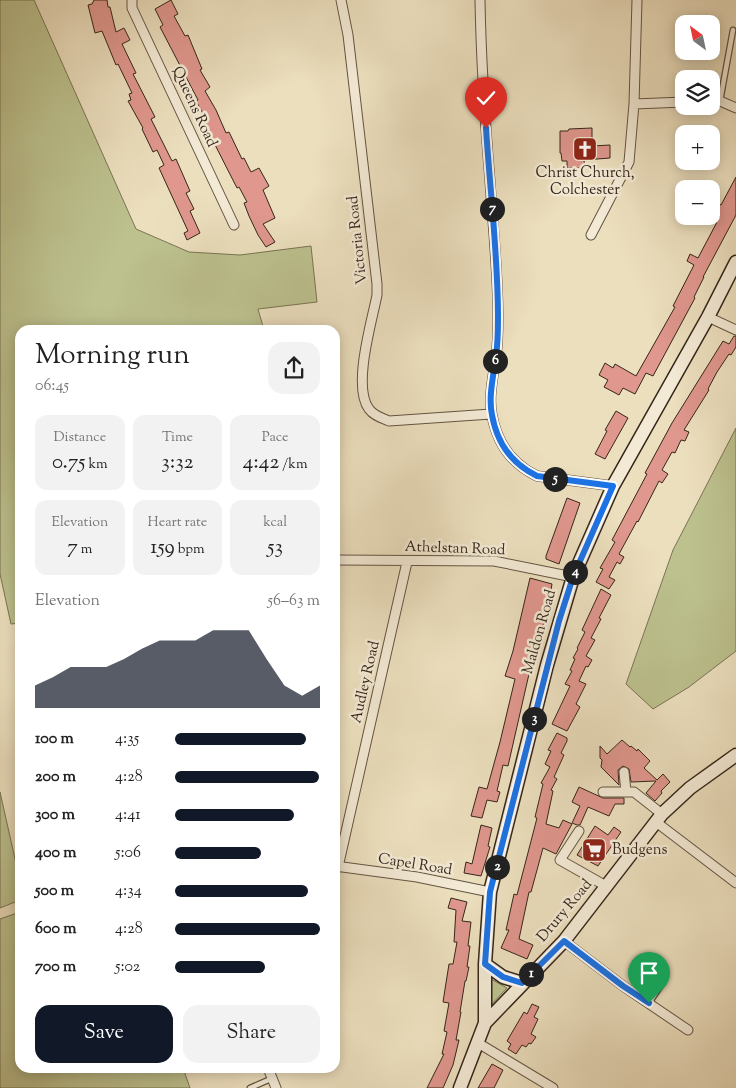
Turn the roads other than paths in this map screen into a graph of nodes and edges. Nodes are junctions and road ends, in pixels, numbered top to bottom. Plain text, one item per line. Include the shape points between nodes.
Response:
1 (132, 0) edge
2 (341, 0) edge
3 (480, 0) edge
4 (637, 0) edge
5 (733, 30) dead end
6 (720, 81) edge
7 (675, 102) edge
8 (720, 103) edge
9 (634, 104) junction
10 (736, 108) edge
11 (234, 225) dead end
12 (591, 235) dead end
13 (736, 262) edge
14 (708, 317) junction
15 (736, 330) edge
16 (491, 414) junction
17 (613, 486) junction
18 (340, 560) edge
19 (407, 562) junction
20 (573, 577) junction
21 (736, 754) edge
22 (624, 772) dead end
23 (602, 792) dead end
24 (626, 792) junction
25 (659, 818) junction
26 (579, 831) dead end
27 (340, 850) edge
28 (340, 867) edge
29 (736, 883) edge
30 (606, 886) junction
31 (490, 892) junction
32 (564, 941) junction
33 (485, 964) junction
34 (522, 983) junction
35 (662, 984) dead end
36 (649, 1003) junction
37 (484, 1023) junction
38 (688, 1030) dead end
39 (478, 1043) junction
40 (270, 1073) edge
41 (273, 1078) junction
42 (250, 1088) edge
43 (276, 1088) edge
44 (460, 1088) edge
45 (553, 1088) edge

1 - 11 street, Queens Road via 132,8
2 - 16 street, Victoria Road via 377,284 363,366 364,400 377,416 389,421
3 - 16 street via 498,309
4 - 9 street
5 - 6 lane
7 - 9 street
8 - 10 street
9 - 12 street via 629,162
13 - 14 main road, Maldon Road
14 - 15 street
14 - 17 main road, Maldon Road
16 - 17 street via 506,451 528,472
17 - 20 main road, Maldon Road
18 - 19 street, Athelstan Road
19 - 20 street, Athelstan Road via 494,561
19 - 27 street, Audley Road
20 - 31 main road, Maldon Road via 547,665
21 - 25 main road, Drury Road via 690,788
22 - 24 street
23 - 24 street
24 - 25 street via 634,792
25 - 29 street
25 - 30 main road, Drury Road
26 - 30 street via 560,860
28 - 31 street, Capel Road via 418,877
30 - 32 main road, Drury Road
31 - 33 main road, Maldon Road
32 - 34 main road, Drury Road
32 - 36 street
33 - 34 main road via 503,977
33 - 37 main road, Maldon Road
34 - 37 main road, Drury Road
35 - 36 lane
36 - 38 street
37 - 39 main road
39 - 44 main road
39 - 45 street
40 - 41 street
41 - 42 lane
41 - 43 street

